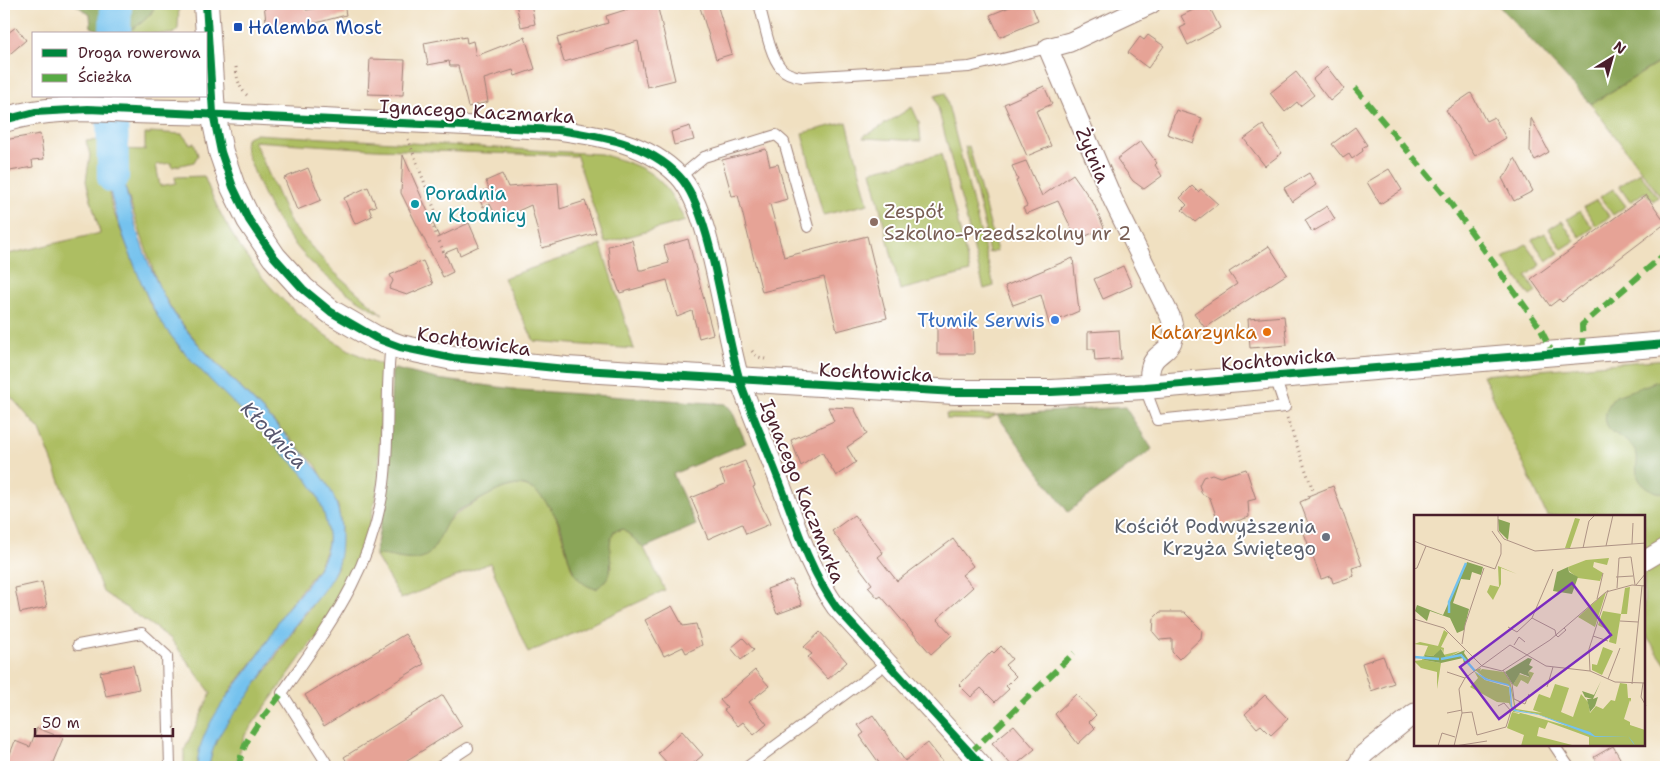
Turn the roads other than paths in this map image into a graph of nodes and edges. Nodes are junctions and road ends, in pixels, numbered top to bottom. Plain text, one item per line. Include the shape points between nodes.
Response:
1 (206, 4) edge
2 (758, 4) edge
3 (1151, 4) edge
4 (208, 32) edge
5 (208, 35) edge
6 (1048, 48) junction
7 (213, 113) junction
8 (4, 120) edge
9 (680, 177) junction
10 (808, 227) dead end
11 (391, 344) junction
12 (1666, 344) edge
13 (1274, 376) junction
14 (740, 380) junction
15 (1148, 387) junction
16 (1666, 548) edge
17 (1645, 560) edge
18 (78, 644) dead end
19 (887, 663) junction
20 (1414, 715) edge
21 (1555, 746) edge
22 (468, 748) dead end
23 (170, 767) edge
24 (329, 767) edge
25 (439, 767) edge
26 (747, 767) edge
27 (983, 767) edge
28 (1356, 767) edge
29 (1569, 767) edge

1 - 4 street, Kochłowicka
2 - 6 lane via 781,69 802,77 969,67
3 - 6 street via 1070,42
5 - 7 street, Kochłowicka
6 - 15 street, Żytnia via 1113,200 1176,331 1174,339 1150,369
7 - 8 street via 88,109 35,112
7 - 9 street, Ignacego Kaczmarka via 558,130 592,135 642,149 660,158
7 - 11 street, Kochłowicka via 221,152 233,186 248,220 274,257 303,289 332,312
9 - 10 lane via 704,157 779,136 784,142
9 - 14 street, Ignacego Kaczmarka via 693,198 705,234
11 - 14 street, Kochłowicka via 453,358
11 - 24 lane via 384,482 366,558 338,613 282,693
12 - 13 street, Kochłowicka
13 - 15 street, Kochłowicka
13 - 15 lane via 1285,407 1157,420
14 - 15 street, Kochłowicka via 956,392
14 - 19 street, Ignacego Kaczmarka via 808,557 825,591
16 - 17 street
18 - 23 lane via 142,633 166,656
19 - 26 lane
19 - 27 street, Ignacego Kaczmarka
20 - 28 street via 1364,754
21 - 29 lane
22 - 25 lane

